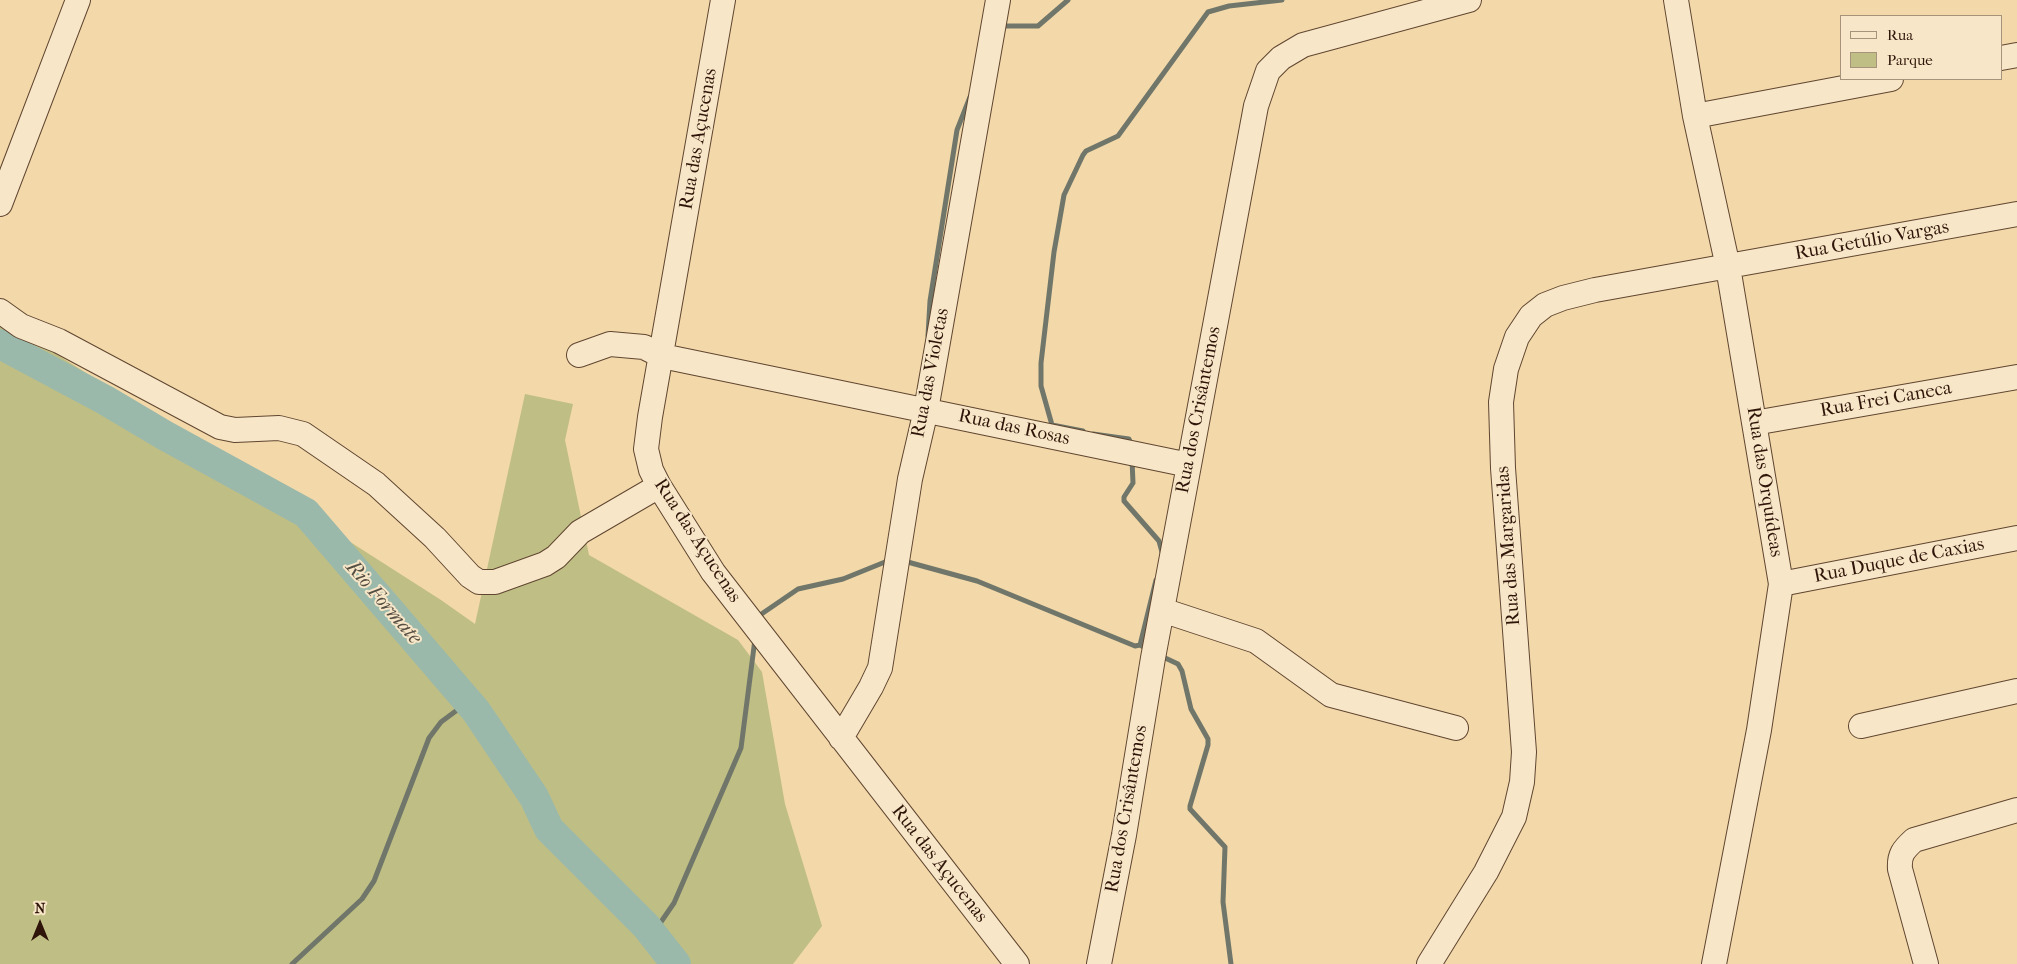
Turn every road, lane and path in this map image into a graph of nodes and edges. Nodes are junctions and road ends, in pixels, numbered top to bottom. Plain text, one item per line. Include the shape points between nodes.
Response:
1 (78, 0) edge
2 (723, 0) edge
3 (998, 0) edge
4 (1469, 0) edge
5 (1676, 0) edge
6 (2017, 55) edge
7 (2002, 58) edge
8 (1886, 80) edge
9 (1695, 116) junction
10 (0, 204) edge
11 (2017, 214) edge
12 (1728, 267) junction
13 (0, 311) edge
14 (579, 356) dead end
15 (662, 356) junction
16 (2017, 377) edge
17 (926, 410) junction
18 (1754, 423) junction
19 (1189, 465) junction
20 (659, 486) junction
21 (2017, 538) edge
22 (1780, 584) junction
23 (1162, 610) junction
24 (2017, 691) edge
25 (1861, 726) dead end
26 (1456, 728) dead end
27 (841, 738) junction
28 (2017, 810) edge
29 (1017, 964) edge
30 (1099, 964) edge
31 (1429, 964) edge
32 (1714, 964) edge
33 (1926, 964) edge

1 - 10 street
2 - 15 street, Rua das Açucenas
3 - 17 street, Rua das Violetas
4 - 19 street, Rua dos Crisântemos via 1303,45 1281,58 1268,71 1256,106
5 - 9 street, Rua das Orquídeas
6 - 7 street
8 - 9 street
9 - 12 street, Rua das Orquídeas
11 - 12 street, Rua Getúlio Vargas
12 - 18 street, Rua das Orquídeas
12 - 31 street, Rua das Margaridas via 1563,298 1544,305 1531,316 1517,337 1506,369 1501,402 1524,752 1522,782 1514,817 1486,872
13 - 20 street via 21,326 59,341 220,427 235,430 279,428 303,434 376,484 479,582 495,582 545,564 580,532
14 - 15 street, Rua das Rosas via 610,344 644,347
15 - 17 street, Rua das Rosas
15 - 20 street, Rua das Açucenas via 646,449
16 - 18 street, Rua Frei Caneca
17 - 19 street, Rua das Rosas
17 - 27 street, Rua das Violetas via 910,480 880,668
18 - 22 street, Rua das Orquídeas
19 - 23 street, Rua dos Crisântemos
20 - 27 street, Rua das Açucenas via 713,572
21 - 22 street, Rua Duque de Caxias
22 - 32 street, Rua das Orquídeas via 1758,730
23 - 26 street via 1256,641 1331,695
23 - 30 street, Rua dos Crisântemos
24 - 25 street
27 - 29 street, Rua das Açucenas
28 - 33 street via 1914,840 1904,849 1900,869

